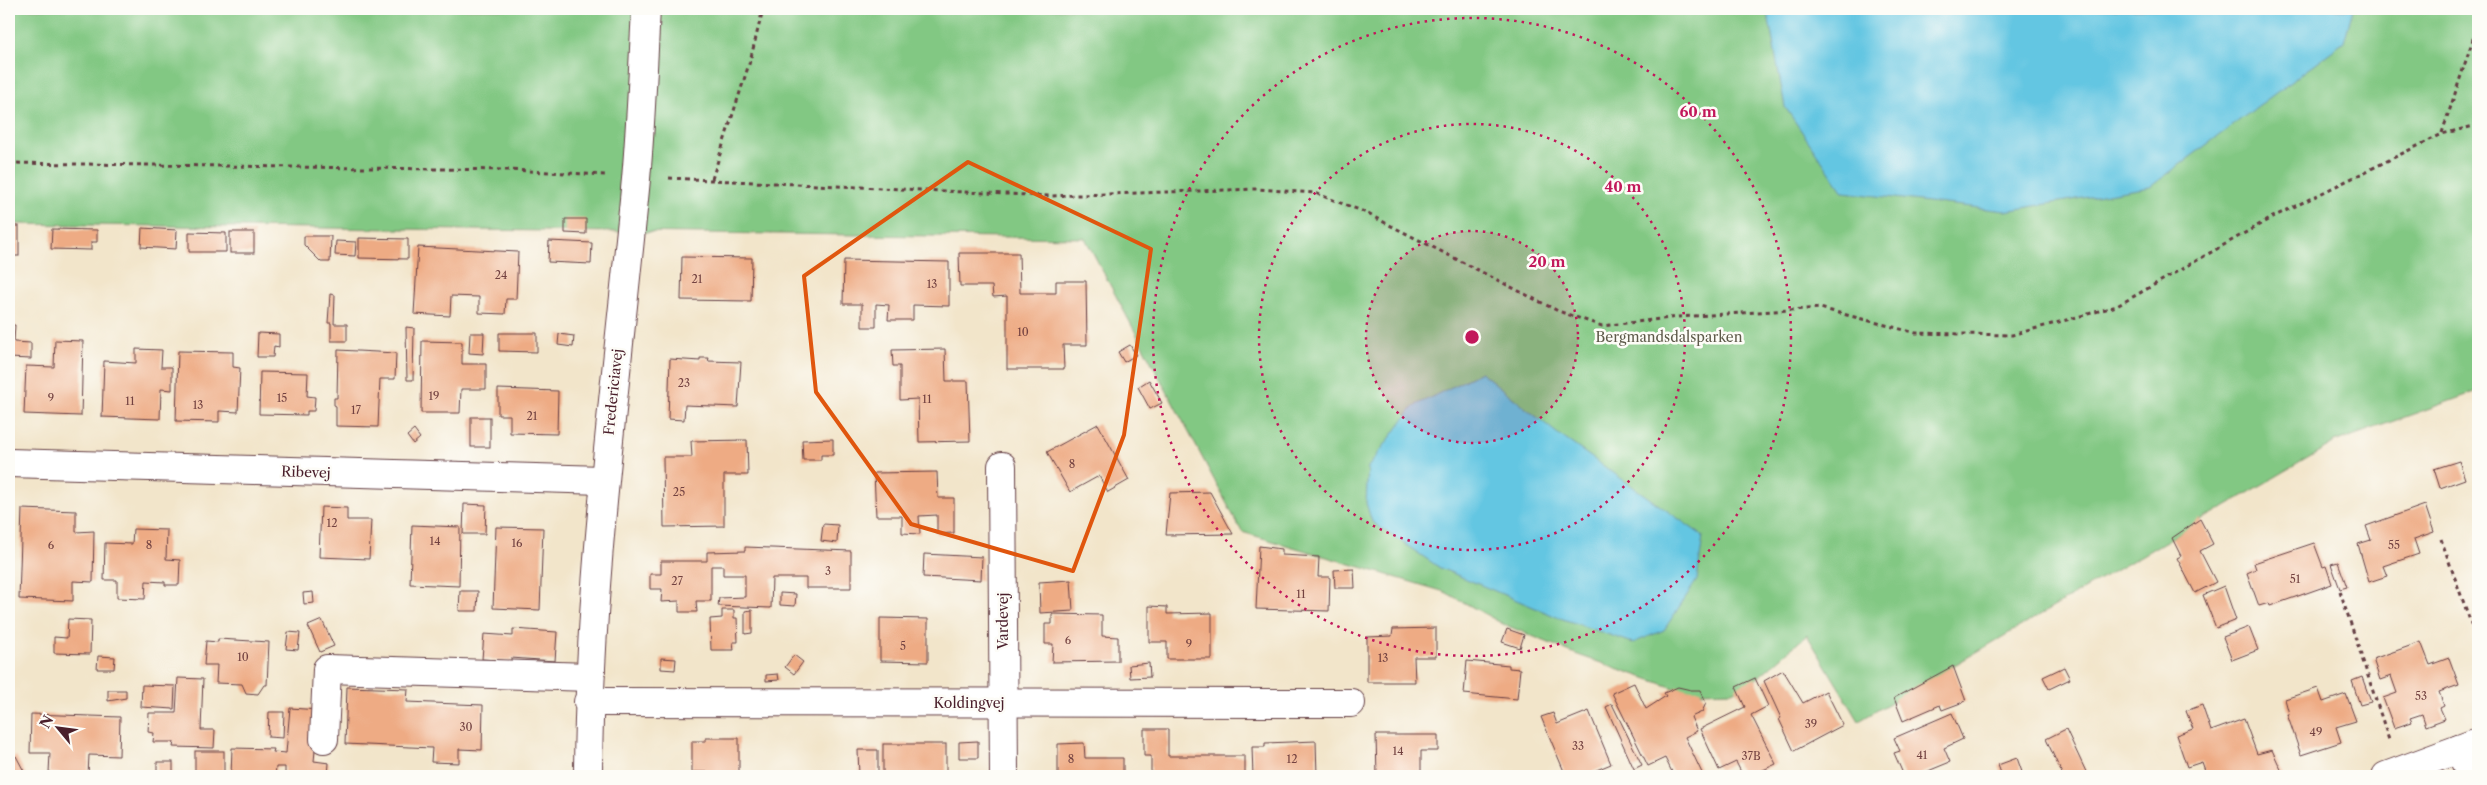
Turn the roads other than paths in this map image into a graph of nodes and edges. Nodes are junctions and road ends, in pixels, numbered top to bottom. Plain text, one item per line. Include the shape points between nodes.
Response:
1 (646, 9) edge
2 (9, 463) edge
3 (1002, 466) dead end
4 (603, 480) junction
5 (589, 690) junction
6 (1004, 702) junction
7 (1351, 703) dead end
8 (324, 739) dead end
9 (2469, 746) edge
10 (2393, 774) edge
11 (588, 776) edge
12 (1004, 776) edge
13 (2471, 776) edge

1 - 4 street, Fredericiavej via 636,177
2 - 4 street, Ribevej
3 - 6 street, Vardevej
4 - 5 street, Fredericiavej
5 - 6 street, Koldingvej
5 - 8 street, Koldingvej via 327,669
5 - 11 street, Fredericiavej
6 - 7 street, Koldingvej
6 - 12 street, Vardevej
9 - 10 street
9 - 13 street

